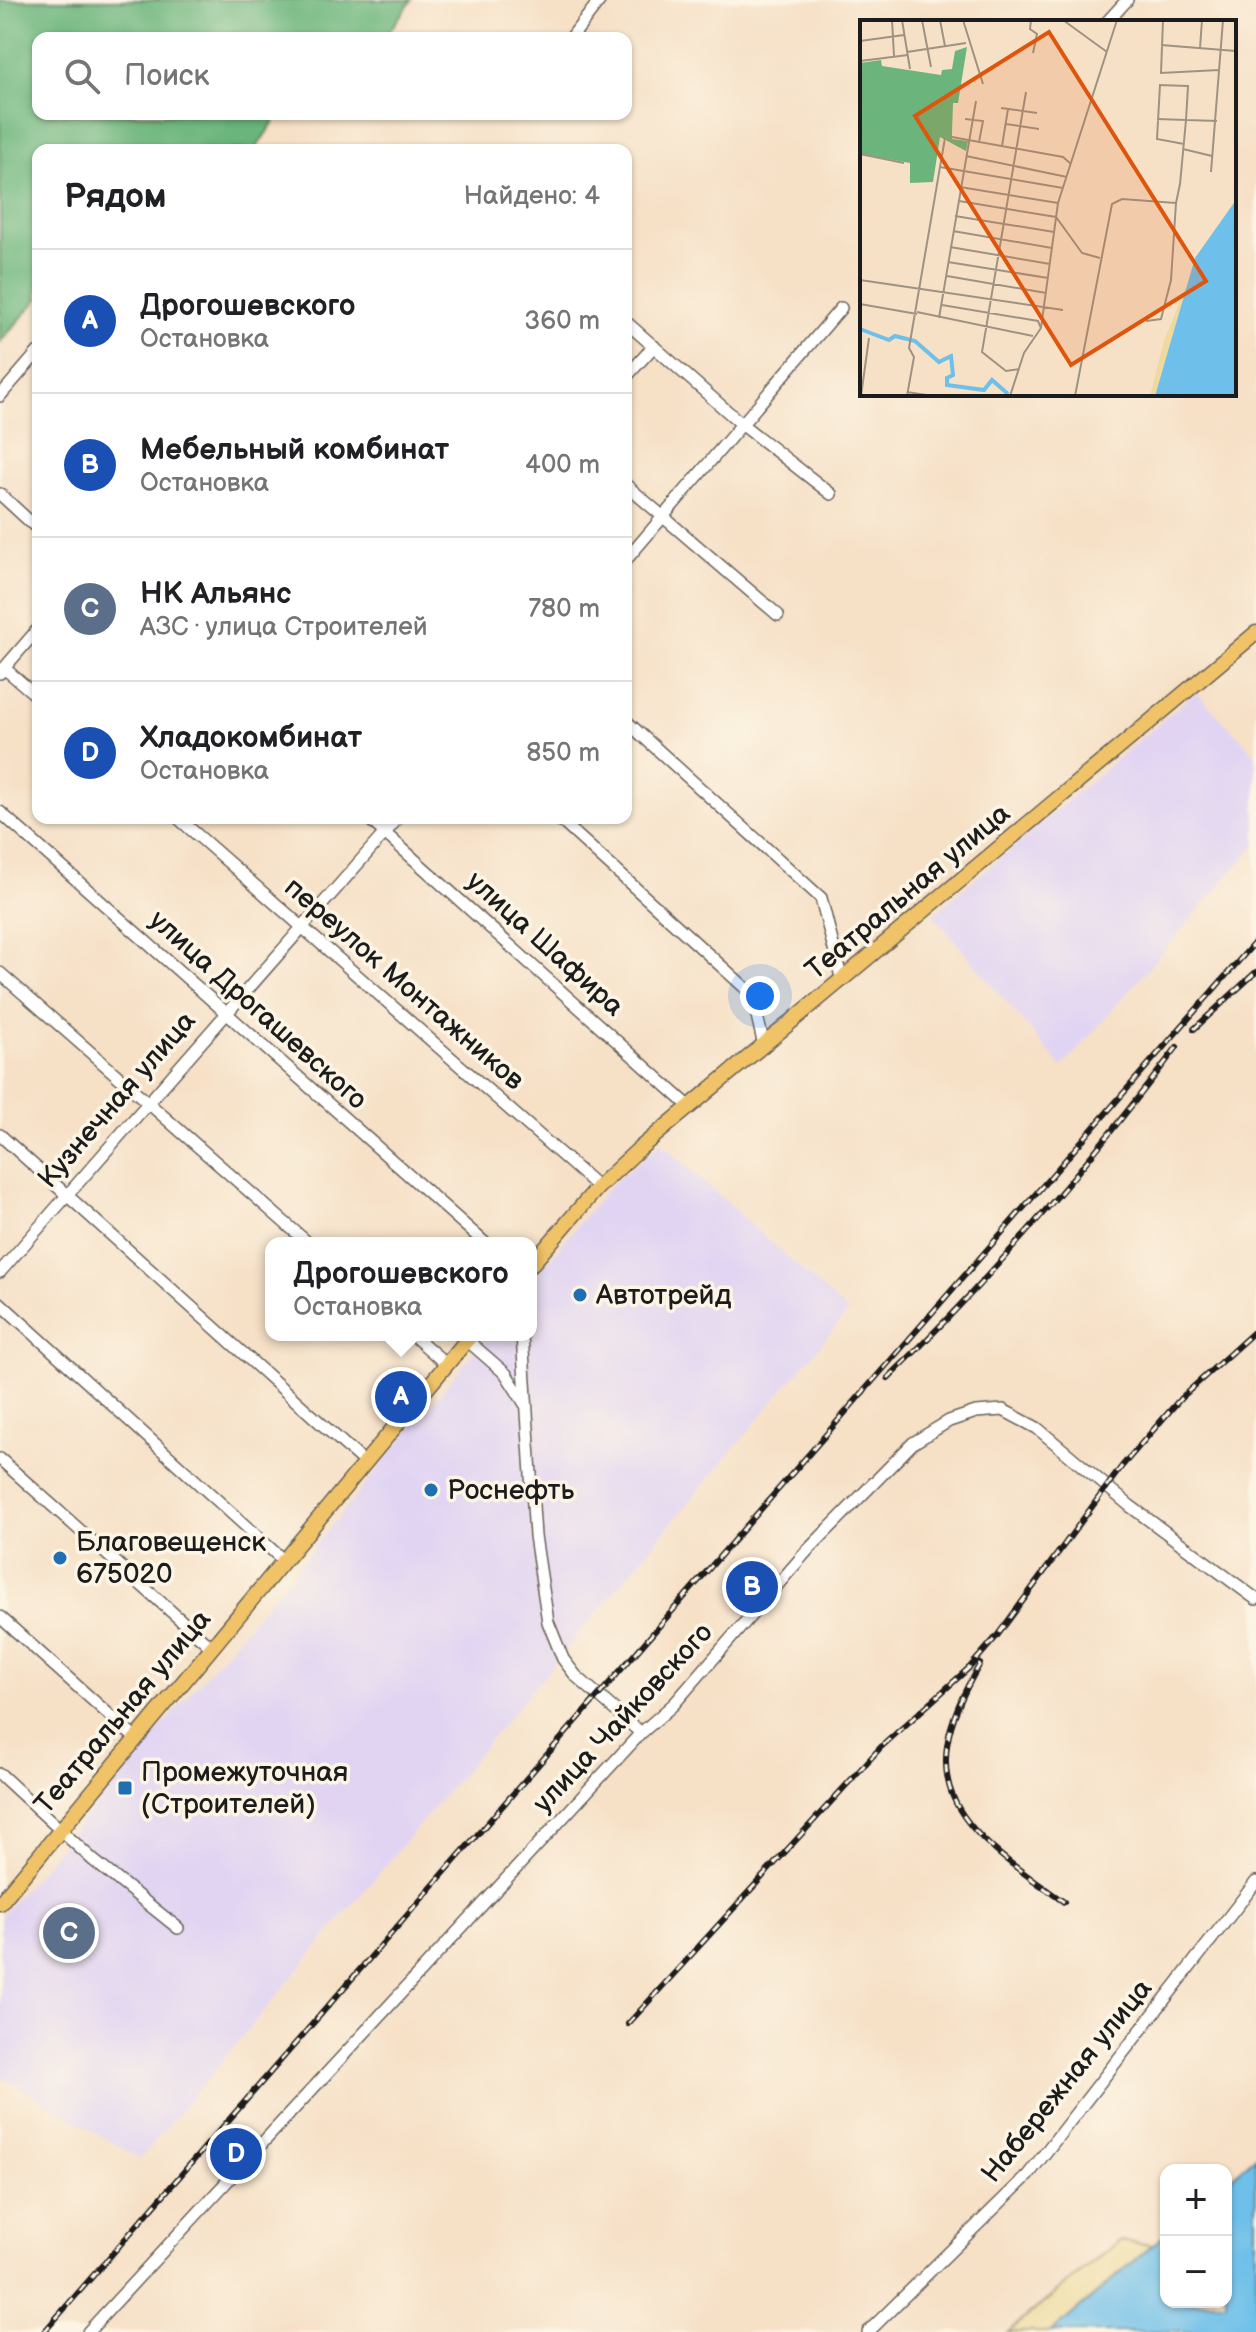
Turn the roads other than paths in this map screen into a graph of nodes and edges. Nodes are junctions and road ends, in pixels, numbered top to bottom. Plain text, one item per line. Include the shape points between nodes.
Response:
1 (600, 0) edge
2 (1127, 0) edge
3 (1109, 20) edge
4 (576, 32) edge
5 (841, 308) dead end
6 (632, 327) edge
7 (654, 346) junction
8 (32, 359) edge
9 (632, 370) edge
10 (0, 396) edge
11 (744, 426) junction
12 (632, 490) edge
13 (0, 494) edge
14 (831, 494) dead end
15 (664, 518) junction
16 (32, 523) edge
17 (632, 553) edge
18 (778, 615) dead end
19 (1256, 633) edge
20 (32, 636) edge
21 (2, 670) edge
22 (32, 692) edge
23 (632, 726) edge
24 (0, 812) edge
25 (185, 824) edge
26 (375, 824) edge
27 (393, 824) edge
28 (565, 824) edge
29 (385, 833) junction
30 (301, 925) junction
31 (0, 973) edge
32 (842, 981) junction
33 (226, 1013) junction
34 (764, 1046) junction
35 (146, 1101) junction
36 (690, 1107) junction
37 (0, 1135) edge
38 (598, 1187) junction
39 (68, 1193) junction
40 (301, 1237) edge
41 (478, 1237) edge
42 (537, 1258) edge
43 (0, 1272) edge
44 (0, 1303) edge
45 (420, 1341) edge
46 (466, 1341) edge
47 (473, 1341) edge
48 (522, 1341) edge
49 (446, 1364) junction
50 (527, 1409) junction
51 (0, 1459) edge
52 (365, 1463) junction
53 (283, 1560) junction
54 (1256, 1599) edge
55 (0, 1617) edge
56 (211, 1647) junction
57 (641, 1733) junction
58 (135, 1738) junction
59 (0, 1774) edge
60 (61, 1828) junction
61 (1256, 1882) edge
62 (0, 1903) edge
63 (178, 1928) dead end
64 (88, 2332) edge
65 (868, 2332) edge

1 - 4 street
2 - 3 street
5 - 11 street
6 - 7 street
7 - 9 street
7 - 11 street
8 - 10 street
11 - 14 street
11 - 15 street
12 - 15 street
13 - 16 street
15 - 17 street
15 - 18 street
19 - 32 main road, Театральная улица
20 - 21 street
21 - 22 street
23 - 32 street via 821,898
24 - 33 street, улица Дрогашевского
25 - 30 street, переулок Монтажников
26 - 29 street, улица Шафира
27 - 29 street, Кузнечная улица
28 - 34 street via 752,994
29 - 30 street, Кузнечная улица
29 - 36 street, улица Шафира
30 - 33 street, Кузнечная улица
30 - 38 street, переулок Монтажников
31 - 35 street
32 - 34 main road, Театральная улица
33 - 35 street, Кузнечная улица
33 - 41 street, улица Дрогашевского
34 - 36 main road, Театральная улица
35 - 39 street, Кузнечная улица
35 - 40 street
36 - 38 main road, Театральная улица
37 - 39 street
38 - 42 main road, Театральная улица
39 - 43 street, Кузнечная улица
39 - 52 street
44 - 53 street
45 - 49 street
46 - 49 main road, Театральная улица
47 - 50 street via 506,1374
48 - 50 street
49 - 52 main road, Театральная улица
50 - 57 street via 535,1536 556,1646 576,1676
51 - 56 street
52 - 53 main road, Театральная улица
53 - 56 main road, Театральная улица
54 - 57 street, улица Чайковского via 1130,1506 1037,1428 1003,1410 976,1412 913,1443 806,1552 674,1704
55 - 58 street
56 - 58 main road, Театральная улица
57 - 64 street, улица Чайковского
58 - 60 main road, Театральная улица
59 - 60 street
60 - 62 main road, Театральная улица
60 - 63 street
61 - 65 street, Набережная улица via 1028,2175

